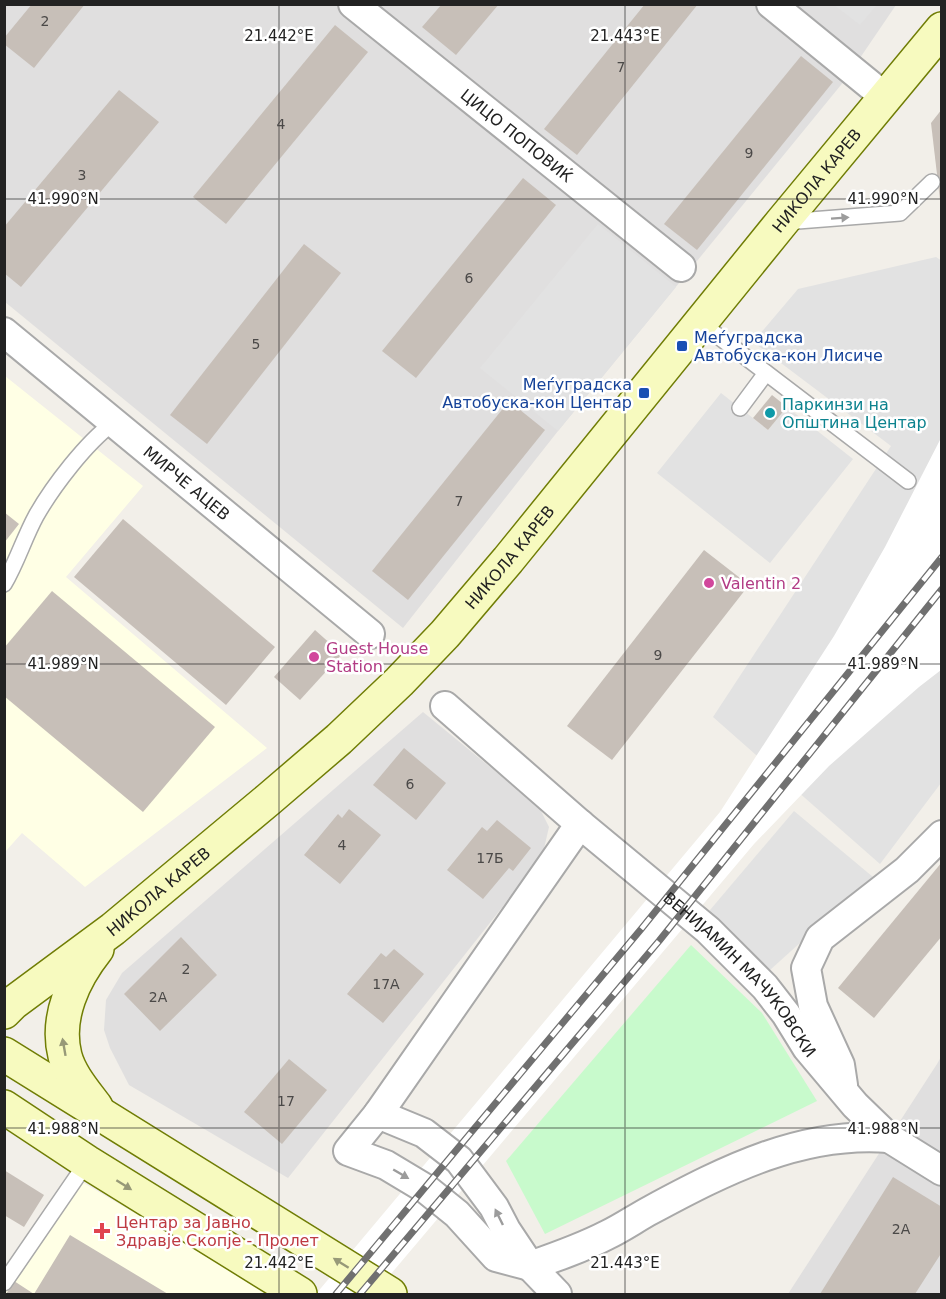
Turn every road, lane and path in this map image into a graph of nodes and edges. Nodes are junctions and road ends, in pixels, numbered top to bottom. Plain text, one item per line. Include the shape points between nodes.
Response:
1 (352, 4) edge
2 (771, 4) edge
3 (939, 39) edge
4 (885, 97) junction
5 (932, 183) dead end
6 (782, 222) junction
7 (681, 267) dead end
8 (701, 323) junction
9 (4, 332) edge
10 (766, 373) junction
11 (740, 408) dead end
12 (113, 423) junction
13 (908, 481) dead end
14 (4, 584) edge
15 (370, 634) dead end
16 (445, 706) dead end
17 (580, 824) junction
18 (942, 835) edge
19 (113, 928) junction
20 (4, 1012) edge
21 (4, 1054) edge
22 (844, 1093) junction
23 (4, 1107) edge
24 (378, 1114) junction
25 (103, 1116) junction
26 (889, 1138) junction
27 (87, 1162) junction
28 (942, 1171) edge
29 (530, 1266) junction
30 (4, 1283) edge
31 (300, 1294) edge
32 (390, 1294) edge
33 (557, 1294) edge

1 - 7 street, ЦИЦО ПОПОВИЌ
2 - 4 street
3 - 4 street, НИКОЛА КАРЕВ
4 - 6 street, НИКОЛА КАРЕВ
6 -> 5 lane via 900,213
6 - 8 street, НИКОЛА КАРЕВ
8 - 10 lane
8 - 19 street, НИКОЛА КАРЕВ via 508,560 415,666 339,739
9 - 12 street, МИРЧЕ АЦЕВ
10 - 11 lane
10 - 13 lane
12 - 14 lane via 95,438 55,487
12 - 15 street, МИРЧЕ АЦЕВ
16 - 17 street, ВЕНИЈАМИН МАЧУКОВСКИ
17 - 22 street, ВЕНИЈАМИН МАЧУКОВСКИ via 708,930 759,980
17 - 24 street
18 - 22 street via 907,870 820,938 806,968 813,1006 840,1065
19 - 20 street, НИКОЛА КАРЕВ
25 -> 19 street via 78,1081 62,1038 65,1009 76,981
21 - 25 street
22 - 26 street, ВЕНИЈАМИН МАЧУКОВСКИ
23 - 27 street
29 -> 24 street via 459,1160 424,1133
24 -> 29 street via 348,1151 386,1165 426,1189 457,1214 496,1257
32 -> 25 street
26 - 28 street, ВЕНИЈАМИН МАЧУКОВСКИ
26 - 29 street, ВЕНИЈАМИН МАЧУКОВСКИ via 837,1138 785,1149 700,1186 606,1236
27 - 30 lane
27 -> 31 street
29 - 33 street

